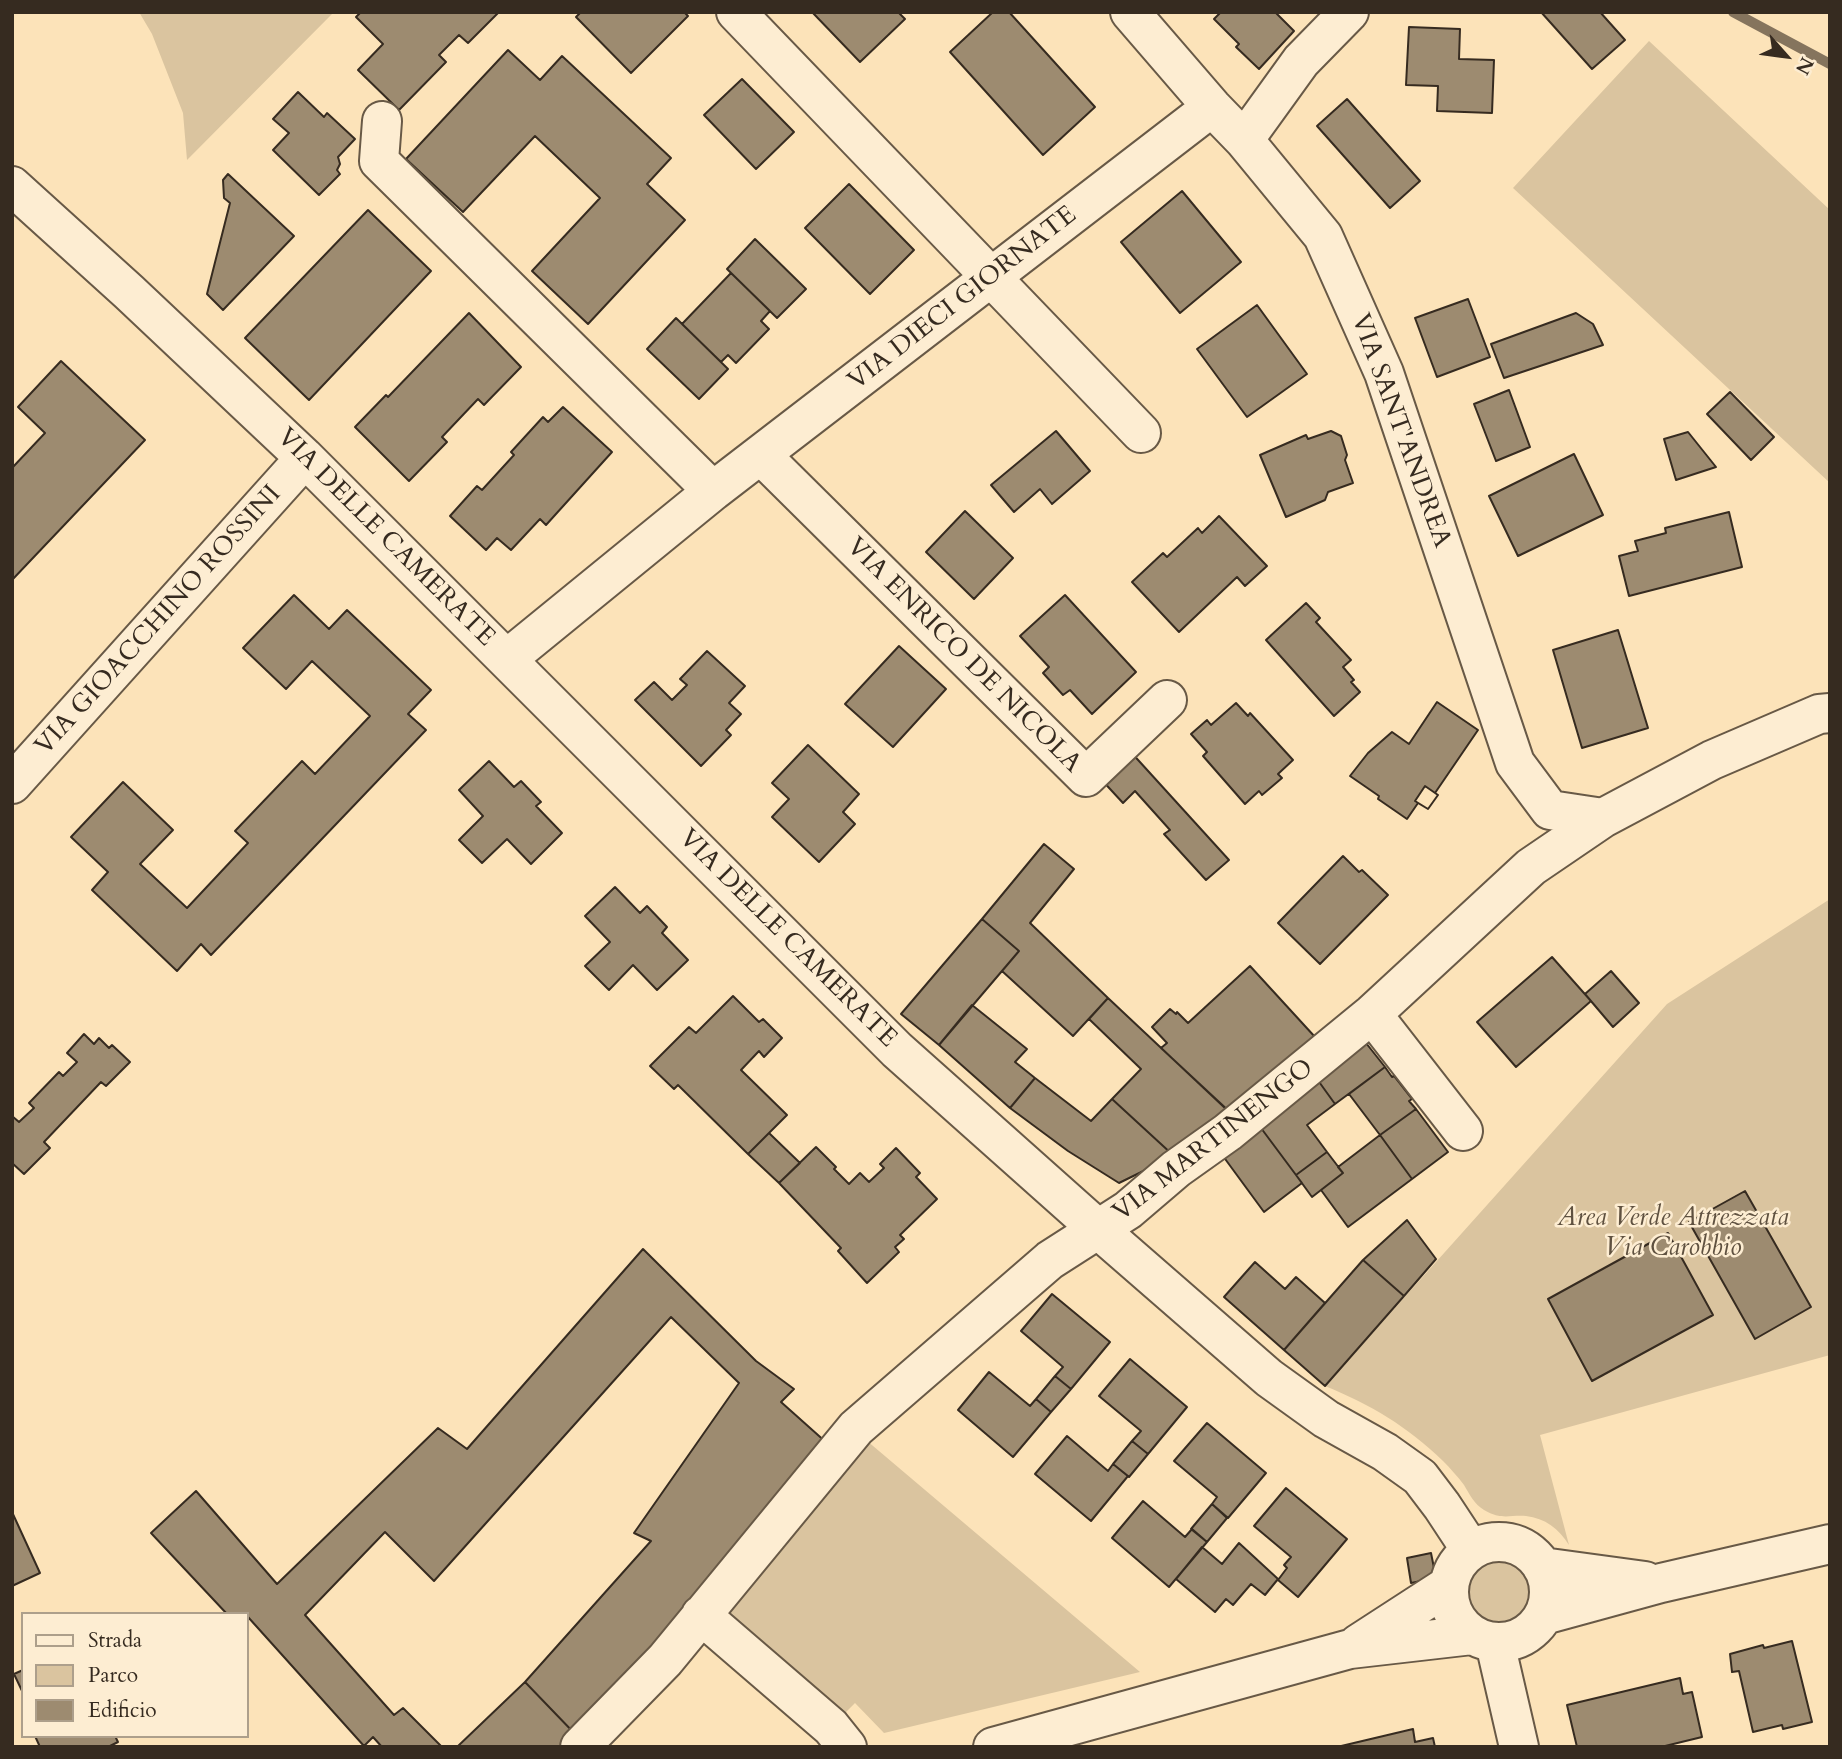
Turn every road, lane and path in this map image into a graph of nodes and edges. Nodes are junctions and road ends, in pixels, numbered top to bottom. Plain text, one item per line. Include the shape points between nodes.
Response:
1 (737, 12) edge
2 (1130, 12) edge
3 (1349, 12) edge
4 (1212, 107) junction
5 (382, 121) dead end
6 (1244, 140) junction
7 (12, 186) edge
8 (992, 277) junction
9 (1141, 433) dead end
10 (761, 455) junction
11 (305, 458) junction
12 (713, 491) junction
13 (507, 659) junction
14 (1167, 700) dead end
15 (1830, 713) edge
16 (12, 784) edge
17 (1603, 818) junction
18 (1372, 1014) junction
19 (1463, 1131) dead end
20 (1099, 1230) junction
21 (1830, 1544) edge
22 (1471, 1550) junction
23 (1542, 1567) junction
24 (1661, 1583) junction
25 (1449, 1585) junction
26 (701, 1615) junction
27 (1544, 1615) junction
28 (1484, 1639) junction
29 (1350, 1649) junction
30 (580, 1747) edge
31 (848, 1747) edge
32 (993, 1747) edge
33 (1519, 1747) edge

1 - 8 street
2 - 4 street, VIA SANT'ANDREA
3 - 6 street via 1301,61
4 - 6 street, VIA SANT'ANDREA
4 - 8 street, VIA DIECI GIORNATE
5 - 12 street via 379,161
6 - 17 street, VIA SANT'ANDREA via 1323,236 1384,373 1515,763 1550,810
7 - 11 street, VIA DELLE CAMERATE via 137,282
8 - 9 street
8 - 10 street, VIA DIECI GIORNATE
10 - 12 street, VIA DIECI GIORNATE
10 - 14 street, VIA ENRICO DE NICOLA via 1086,777
11 - 13 street, VIA DELLE CAMERATE
11 - 16 street, VIA GIOACCHINO ROSSINI
12 - 13 street, VIA DIECI GIORNATE
13 - 20 street, VIA DELLE CAMERATE via 897,1049
15 - 17 street, VIA MARTINENGO via 1712,760
17 - 18 street, VIA MARTINENGO via 1531,867
18 - 19 street
18 - 20 street, VIA MARTINENGO
20 - 22 street, VIA DELLE CAMERATE via 1269,1378 1420,1477
20 - 26 street, VIA MARTINENGO via 1050,1260 856,1428
21 - 24 street
22 - 23 street via 1502,1542 1532,1554
22 - 25 street
23 - 24 street
23 - 27 street via 1549,1599
24 - 27 street
25 - 28 street via 1449,1600 1461,1626
25 - 29 street
26 - 30 street, VIA MARTINENGO
26 - 31 street via 831,1727
27 - 28 street via 1524,1636 1510,1641
28 - 29 street
28 - 33 street
29 - 32 street

